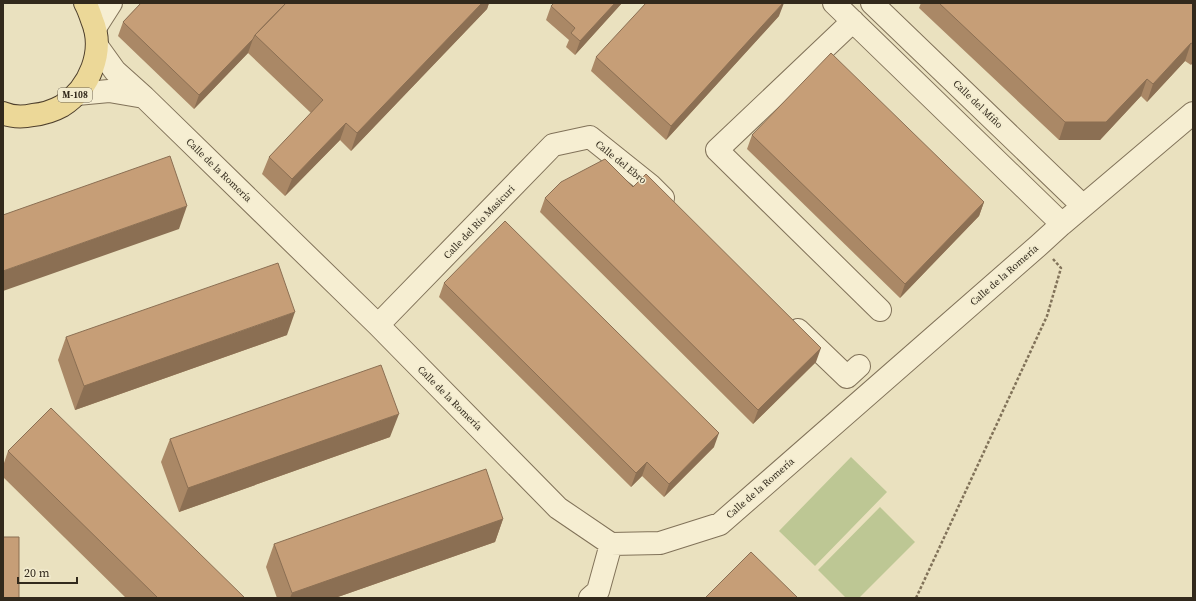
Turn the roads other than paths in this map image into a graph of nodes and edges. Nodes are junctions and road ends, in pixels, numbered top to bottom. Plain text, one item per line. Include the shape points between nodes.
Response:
1 (111, 3) edge
2 (834, 3) edge
3 (872, 3) edge
4 (86, 4) edge
5 (853, 21) junction
6 (96, 37) junction
7 (77, 94) junction
8 (144, 97) junction
9 (1193, 113) edge
10 (4, 115) edge
11 (590, 137) joint
12 (1083, 206) junction
13 (678, 213) edge
14 (1062, 224) junction
15 (880, 310) dead end
16 (785, 317) edge
17 (378, 325) junction
18 (859, 366) dead end
19 (611, 544) junction
20 (590, 598) edge

1 - 6 street
2 - 5 street
3 - 12 street, Calle del Miño
4 - 6 main road
5 - 14 street
5 - 15 street via 717,150
6 - 7 main road, M-108 via 94,64
6 - 8 street, Calle de la Romería via 115,70
7 - 8 street via 109,91
7 - 10 main road, M-108 via 62,106 45,114
8 - 17 street, Calle de la Romería
9 - 12 street, Calle de la Romería
11 - 13 street, Calle del Ebro via 650,186
11 - 17 street, Calle del Río Masicuri via 553,145
12 - 14 street, Calle de la Romería
14 - 19 street, Calle de la Romería via 720,524 660,543
16 - 18 street via 847,377
17 - 19 street, Calle de la Romería via 558,508
19 - 20 street via 598,591

